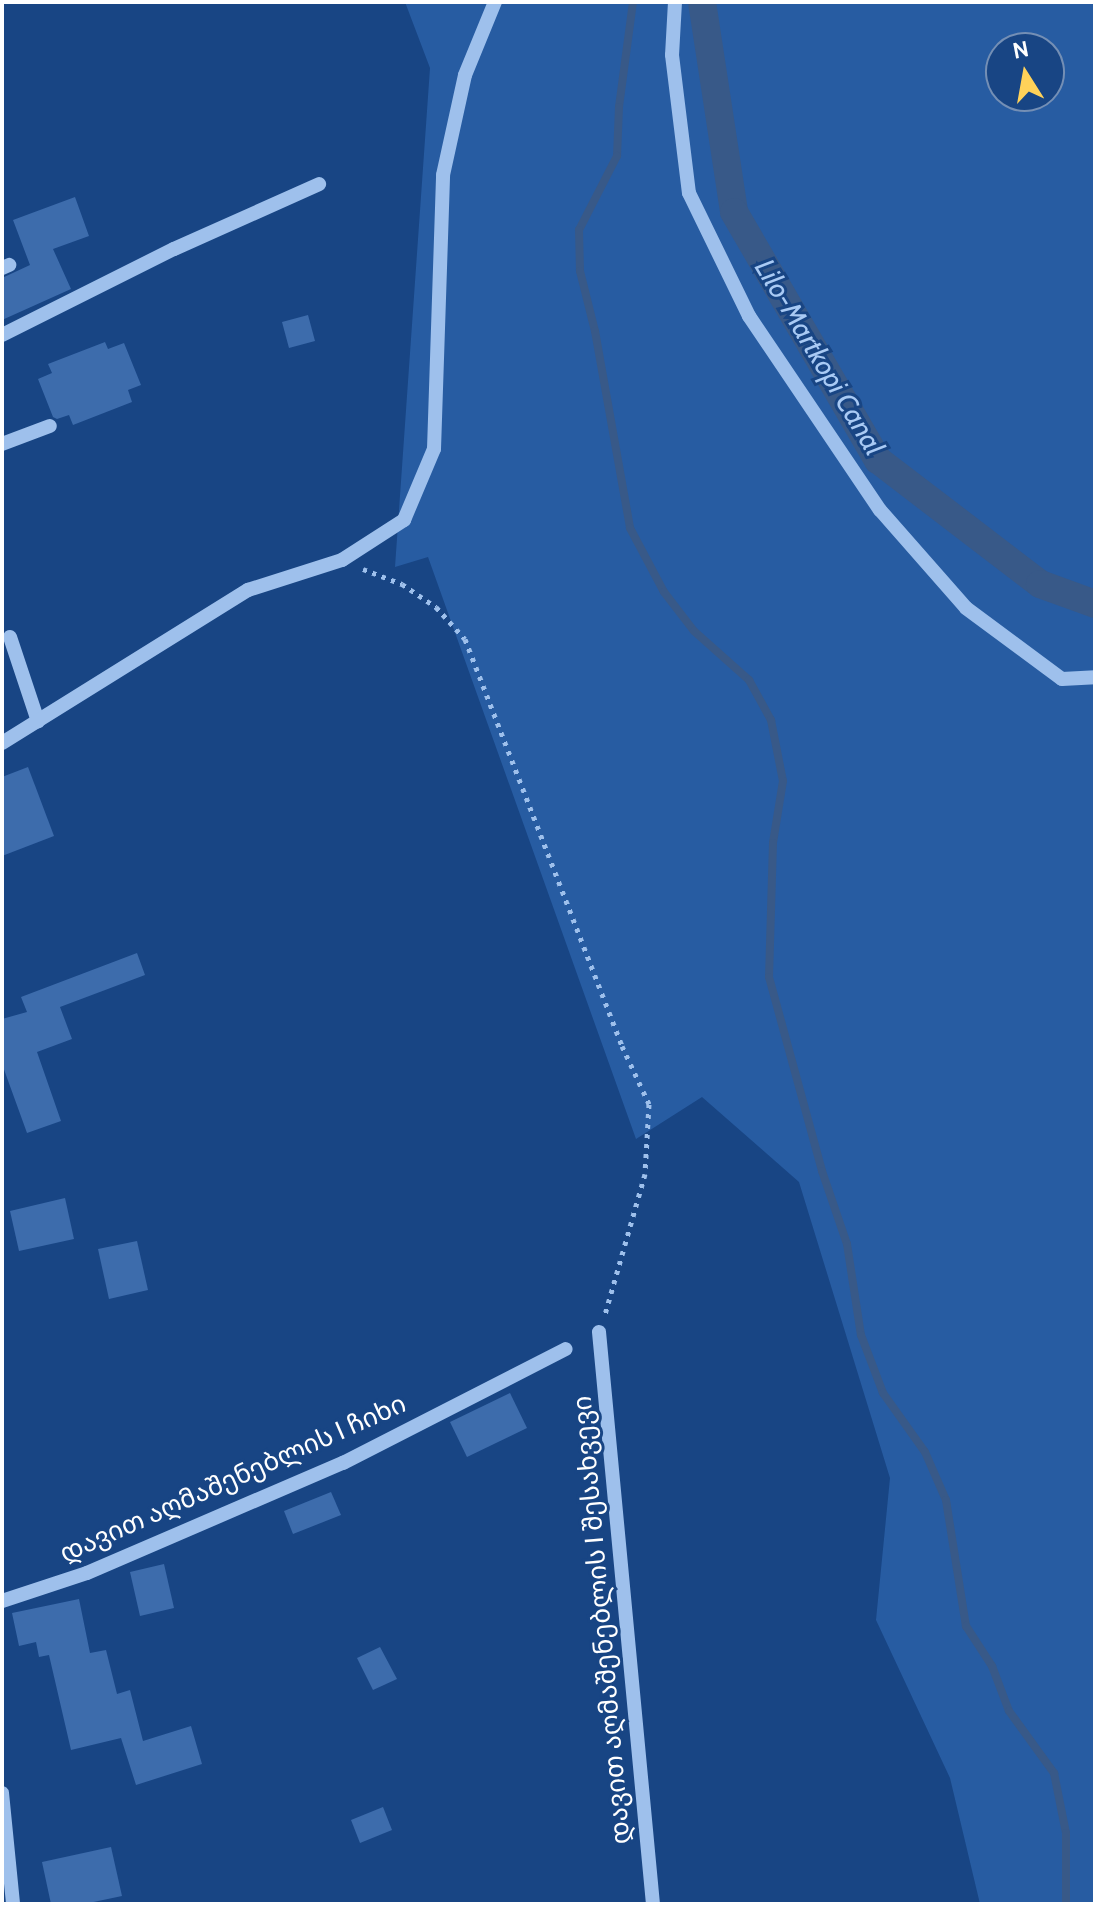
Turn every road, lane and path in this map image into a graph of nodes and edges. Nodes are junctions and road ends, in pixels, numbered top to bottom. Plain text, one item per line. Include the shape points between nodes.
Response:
1 (495, 2) edge
2 (675, 2) edge
3 (319, 184) dead end
4 (2, 335) edge
5 (50, 426) dead end
6 (2, 444) edge
7 (342, 560) junction
8 (10, 637) dead end
9 (1095, 677) edge
10 (38, 721) junction
11 (2, 743) edge
12 (599, 1332) joint
13 (566, 1349) dead end
14 (2, 1601) edge
15 (2, 1793) edge
16 (9, 1896) edge
17 (653, 1904) edge

1 - 7 street via 465,75 443,175 434,449 404,520
2 - 9 street via 672,55 689,193 749,316 880,510 966,608 1062,679
3 - 4 street
5 - 6 street
7 - 10 street via 248,590
7 - 12 path via 402,584 436,607 465,639 649,1104 645,1174
8 - 10 street
10 - 11 street
12 - 17 street, დავით აღმაშენებლის I შესახვევი
13 - 14 street, დავით აღმაშენებლის I ჩიხი via 343,1463 87,1573
15 - 16 street

